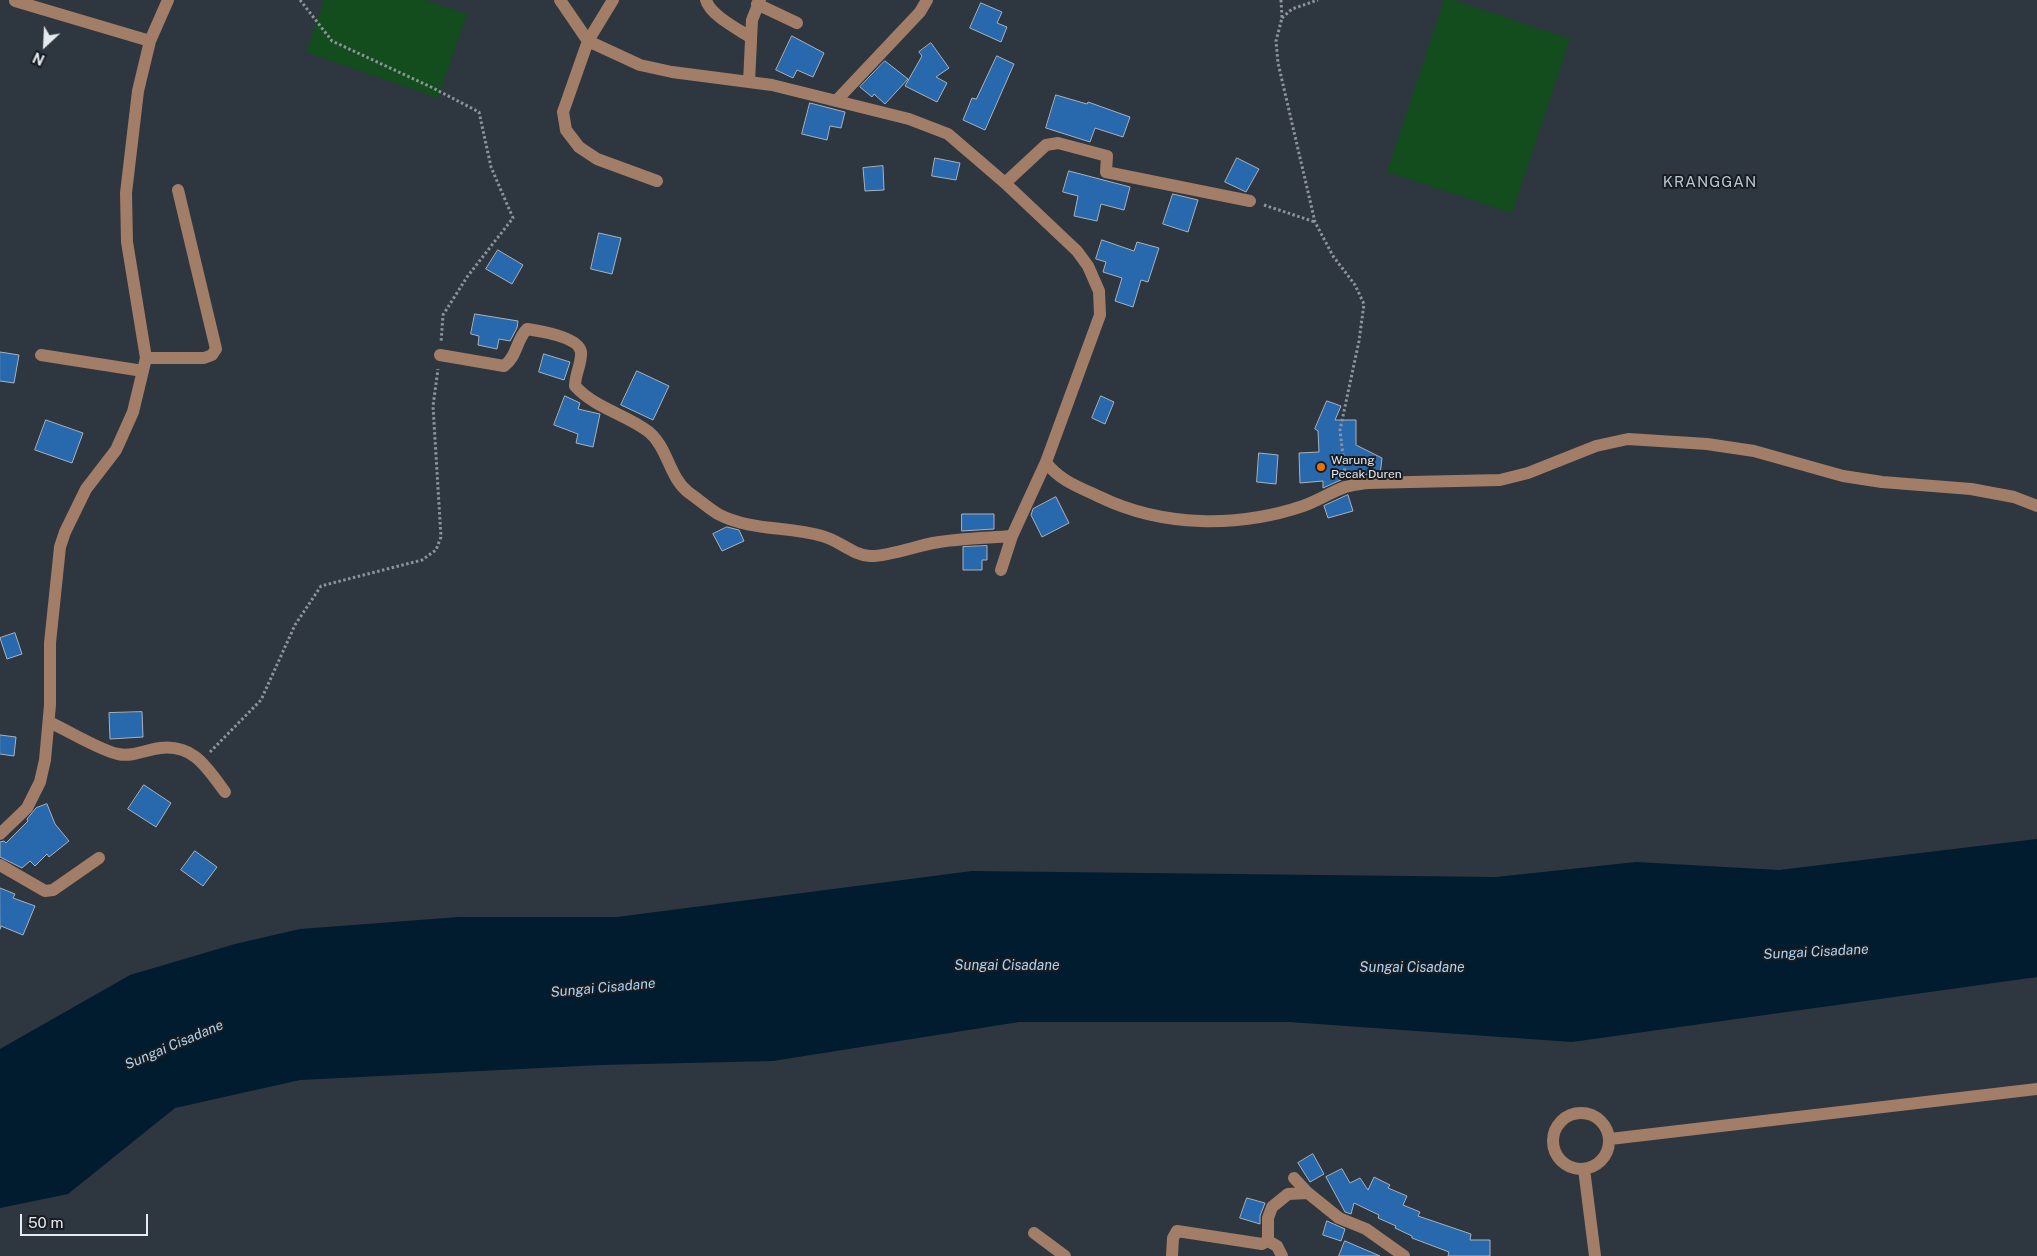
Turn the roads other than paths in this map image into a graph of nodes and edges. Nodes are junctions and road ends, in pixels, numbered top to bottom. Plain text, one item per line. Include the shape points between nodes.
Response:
1 (168, 0) edge
2 (560, 0) edge
3 (613, 0) edge
4 (706, 0) edge
5 (927, 0) edge
6 (15, 1) edge
7 (758, 2) edge
8 (797, 23) dead end
9 (750, 37) junction
10 (588, 40) junction
11 (150, 41) junction
12 (749, 82) junction
13 (836, 101) junction
14 (657, 181) dead end
15 (1004, 183) junction
16 (178, 190) dead end
17 (1250, 201) road end
18 (41, 355) dead end
19 (440, 355) road end
20 (144, 365) junction
21 (1046, 462) junction
22 (2037, 506) edge
23 (1012, 536) junction
24 (1001, 570) dead end
25 (49, 722) junction
26 (225, 792) dead end
27 (0, 834) edge
28 (99, 858) dead end
29 (0, 866) edge
30 (2037, 1090) edge
31 (1610, 1139) junction
32 (1584, 1169) junction
33 (1294, 1178) dead end
34 (1308, 1193) junction
35 (1034, 1233) dead end
36 (1268, 1241) junction
37 (1065, 1256) edge
38 (1172, 1256) edge
39 (1282, 1256) edge
40 (1404, 1256) edge
41 (1595, 1256) edge

1 - 11 street
2 - 10 street
3 - 10 street
4 - 9 street via 707,6
5 - 13 street via 920,12
6 - 11 street
7 - 8 street
7 - 9 street
9 - 12 street
10 - 12 street via 640,64 672,72
10 - 14 street via 563,112 566,130 579,147 596,159
11 - 20 street via 132,125 126,193 127,242
12 - 13 street
13 - 15 street via 910,119 948,134
15 - 17 street via 1046,145 1058,143 1107,156 1106,172
15 - 21 street via 1077,251 1088,266 1098,291 1100,315
16 - 20 street via 216,349 204,358
18 - 20 street
19 - 23 street via 504,366 511,361 521,335 527,329 574,341 581,353 575,386 593,402 648,432 661,445 686,490 718,514 738,522 824,536 857,554 871,556 968,538
20 - 25 street via 133,412 116,450 86,489 60,547 50,643
21 - 22 street via 1063,479 1120,506 1178,521 1242,520 1303,506 1347,486 1380,481 1500,480 1528,473 1596,446 1628,439 1707,444 1754,451 1843,476 1960,487 2014,496
21 - 23 street
23 - 24 street
25 - 26 street via 116,753 128,755 160,748 189,752 202,761
25 - 27 street via 40,782 27,808
28 - 29 street via 53,890 45,891
30 - 31 street
31 - 32 street via 1609,1150 1603,1159
31 - 32 street via 1605,1124 1593,1115 1578,1112 1564,1117 1554,1129 1552,1144 1557,1158 1569,1167
32 - 41 street
33 - 34 street
34 - 36 street via 1288,1194 1272,1207 1268,1218
34 - 40 street via 1339,1218 1366,1230
35 - 37 street
36 - 38 street via 1262,1244 1177,1232 1173,1238
36 - 39 street via 1277,1246

